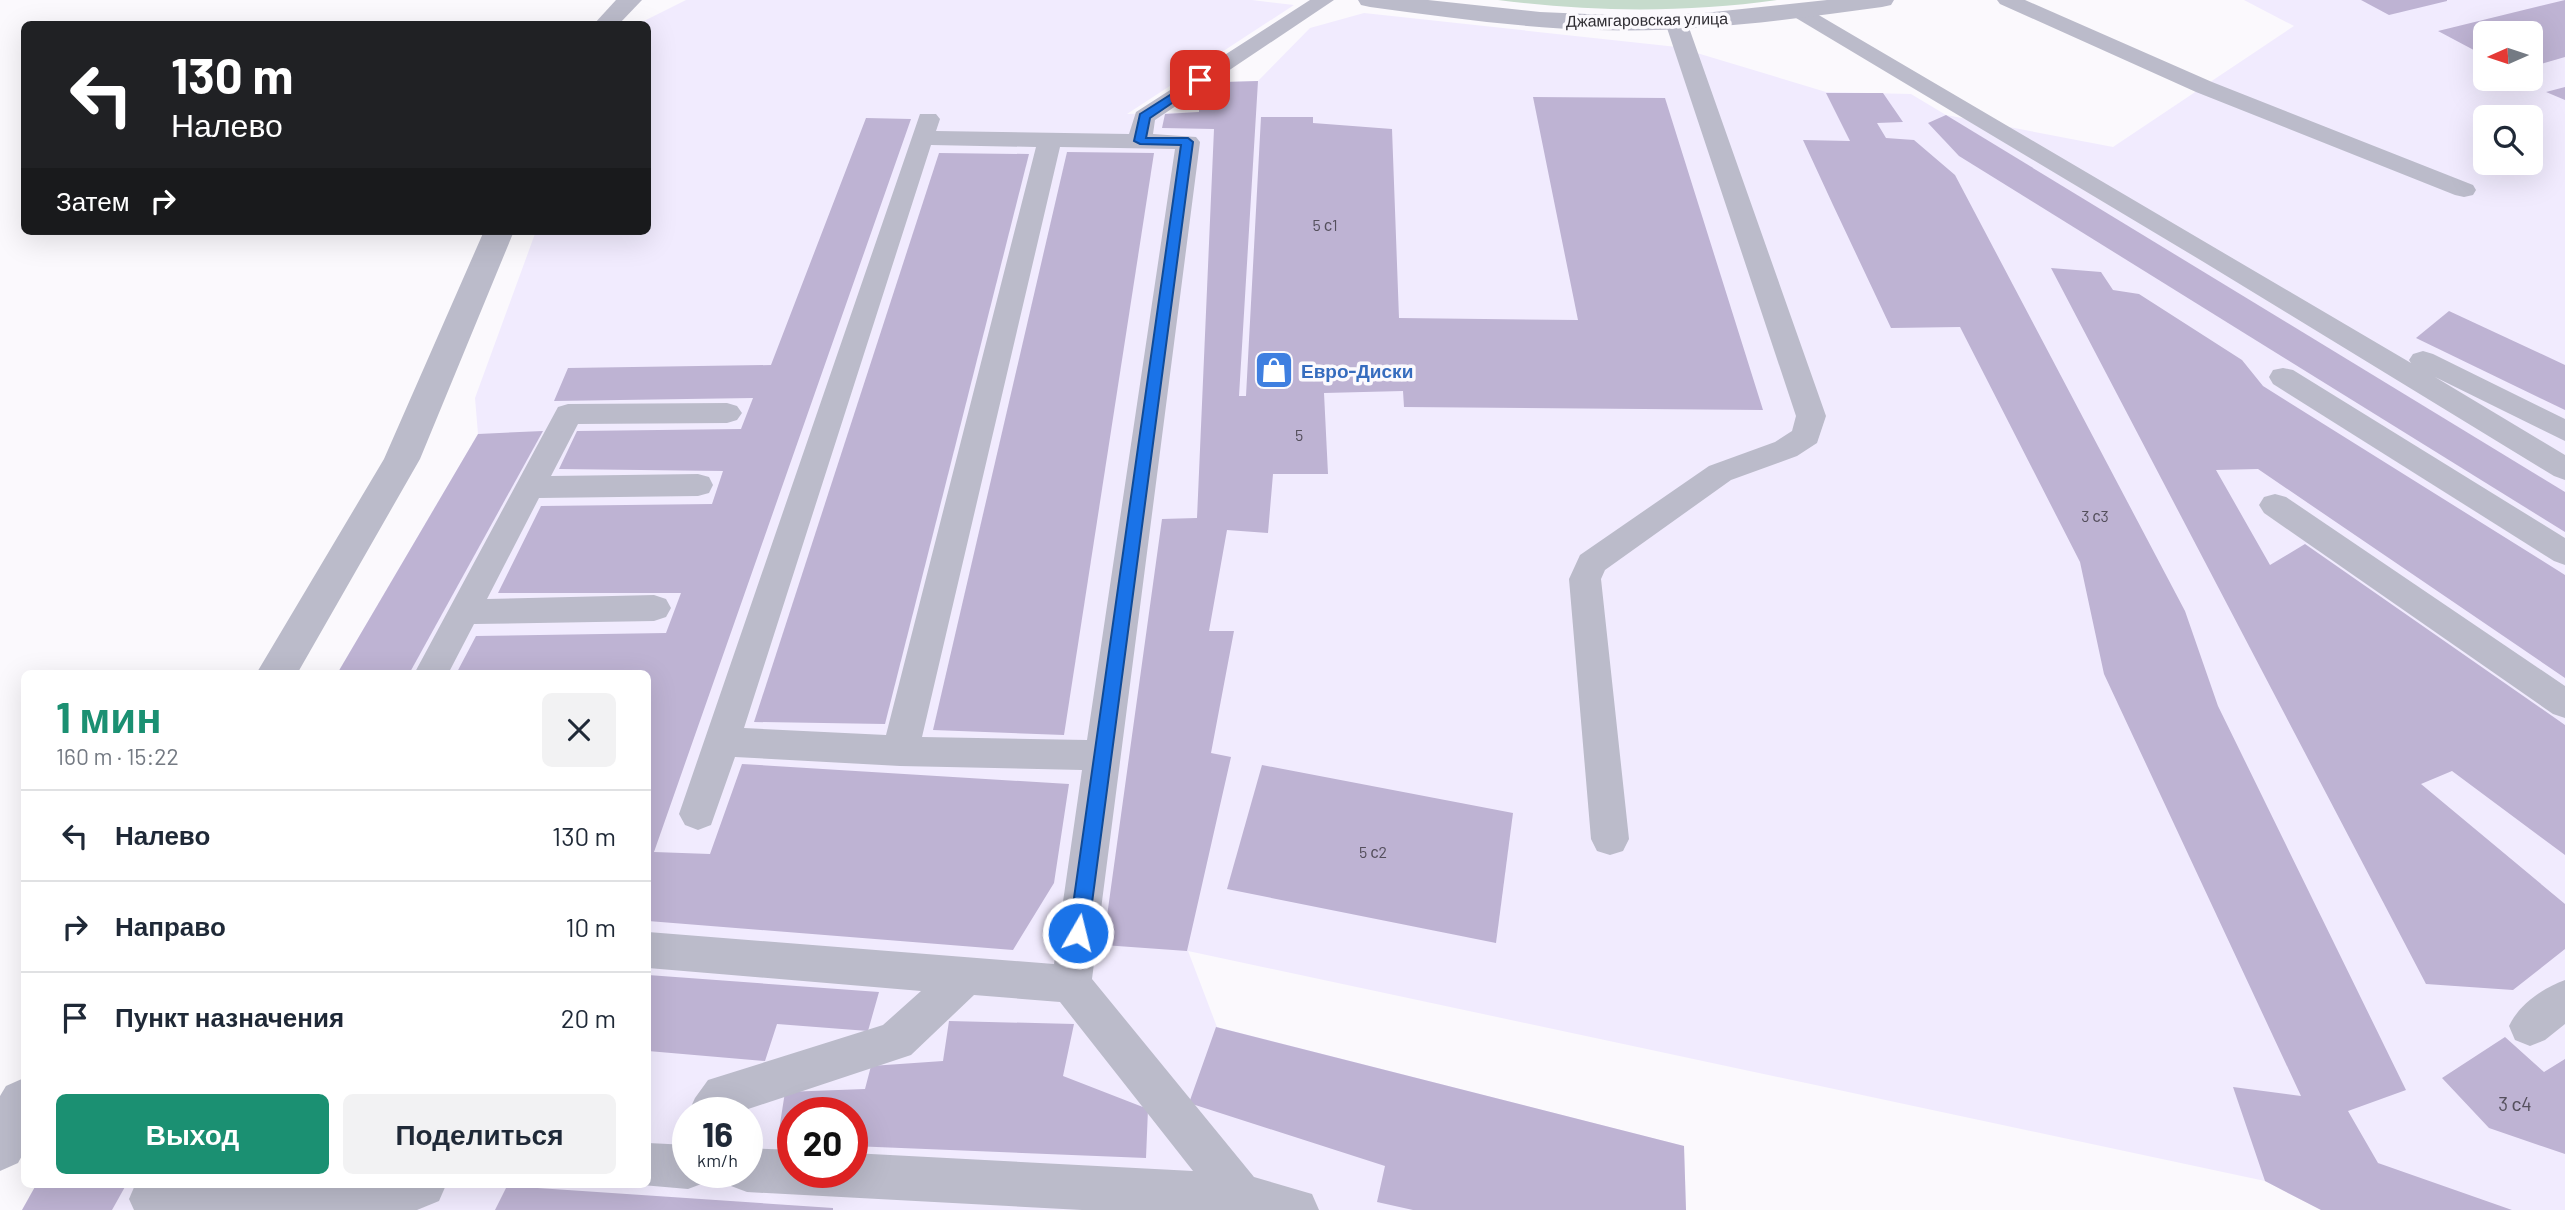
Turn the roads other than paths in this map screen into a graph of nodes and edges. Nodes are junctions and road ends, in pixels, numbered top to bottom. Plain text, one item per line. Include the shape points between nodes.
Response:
1 (630, 0) edge
2 (1324, 0) edge
3 (1370, 0) edge
4 (1882, 0) edge
5 (2007, 0) edge
6 (1798, 11) junction
7 (609, 21) edge
8 (1676, 22) junction
9 (1050, 140) junction
10 (1140, 141) junction
11 (2464, 190) dead end
12 (497, 235) edge
13 (2211, 255) junction
14 (2283, 377) dead end
15 (727, 413) dead end
16 (2565, 431) edge
17 (2565, 469) edge
18 (698, 485) dead end
19 (529, 487) junction
20 (2276, 505) dead end
21 (2565, 553) edge
22 (654, 608) dead end
23 (463, 612) junction
24 (278, 670) edge
25 (433, 670) edge
26 (2565, 704) edge
27 (721, 741) junction
28 (900, 751) junction
29 (1102, 755) junction
30 (698, 814) dead end
31 (1610, 839) dead end
32 (651, 950) edge
33 (965, 977) junction
34 (1072, 984) junction
35 (2565, 999) edge
36 (2530, 1026) dead end
37 (722, 1097) edge
38 (21, 1108) edge
39 (0, 1144) edge
40 (868, 1176) edge
41 (415, 1188) edge
42 (1241, 1196) junction
43 (153, 1198) edge
44 (1296, 1210) edge

1 - 7 street
2 - 10 lane via 1144,117
3 - 8 street, Джамгаровская улица via 1597,23
4 - 6 street, Джамгаровская улица
5 - 11 lane via 2204,87
6 - 8 street, Джамгаровская улица
6 - 13 lane
8 - 31 lane via 1811,416 1806,436 1786,449 1720,473 1591,563 1586,579
9 - 10 lane
9 - 27 lane via 925,127
9 - 28 lane
10 - 29 lane via 1188,142
12 - 24 street via 402,459
13 - 16 lane
13 - 17 lane
14 - 21 lane
15 - 19 lane via 568,414
18 - 19 lane
19 - 23 lane
20 - 26 lane
22 - 23 lane
23 - 25 lane
27 - 28 lane
27 - 30 lane
28 - 29 lane
29 - 34 lane
32 - 33 lane
33 - 34 lane
33 - 37 lane via 896,1041
34 - 42 lane
35 - 36 lane
38 - 39 street
40 - 42 lane
41 - 43 lane via 370,1206
42 - 44 lane

